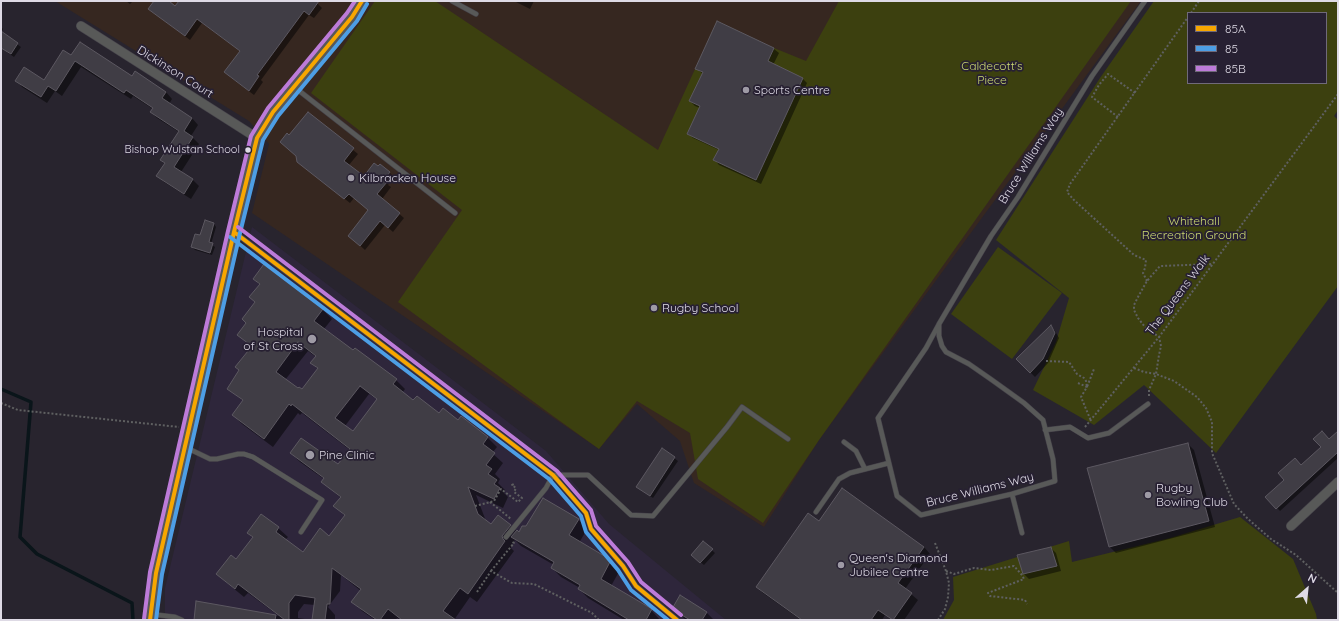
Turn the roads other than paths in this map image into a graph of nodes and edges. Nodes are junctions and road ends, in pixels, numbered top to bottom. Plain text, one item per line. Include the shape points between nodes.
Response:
1 (362, 1) edge
2 (452, 1) edge
3 (1145, 1) edge
4 (476, 14) dead end
5 (81, 26) dead end
6 (293, 86) junction
7 (257, 138) junction
8 (455, 213) dead end
9 (234, 232) junction
10 (939, 324) junction
11 (1148, 404) dead end
12 (1045, 430) junction
13 (788, 439) dead end
14 (844, 442) dead end
15 (185, 447) junction
16 (889, 463) junction
17 (865, 469) junction
18 (553, 475) junction
19 (1338, 482) edge
20 (1012, 494) junction
21 (816, 512) dead end
22 (1291, 526) dead end
23 (301, 532) dead end
24 (1022, 533) dead end
25 (506, 537) road end
26 (150, 617) edge
27 (674, 619) edge
28 (182, 620) edge

1 - 6 street via 352,17
2 - 4 lane
3 - 10 lane, Bruce Williams Way via 1091,78 1018,197 994,231
5 - 7 street, Dickinson Court
6 - 7 street
6 - 8 lane
7 - 9 street
9 - 15 street
9 - 18 lane
10 - 12 lane, Bruce Williams Way via 939,336 946,352 969,364 1024,403 1043,420
10 - 16 lane, Bruce Williams Way via 926,348 878,418
11 - 12 lane via 1110,433 1088,438 1070,427
12 - 20 lane, Bruce Williams Way via 1053,459 1055,481
13 - 18 lane via 742,407 653,516 631,515 588,475
14 - 17 lane via 856,451
15 - 23 lane via 210,459 238,454 253,457 322,500
15 - 26 street via 156,572
16 - 17 lane
16 - 20 lane, Bruce Williams Way via 897,496 922,515
17 - 21 lane via 839,479
18 - 25 lane via 546,488
18 - 27 lane via 586,513 591,529 623,566 636,586
19 - 22 street
20 - 24 lane
26 - 28 lane via 175,617

